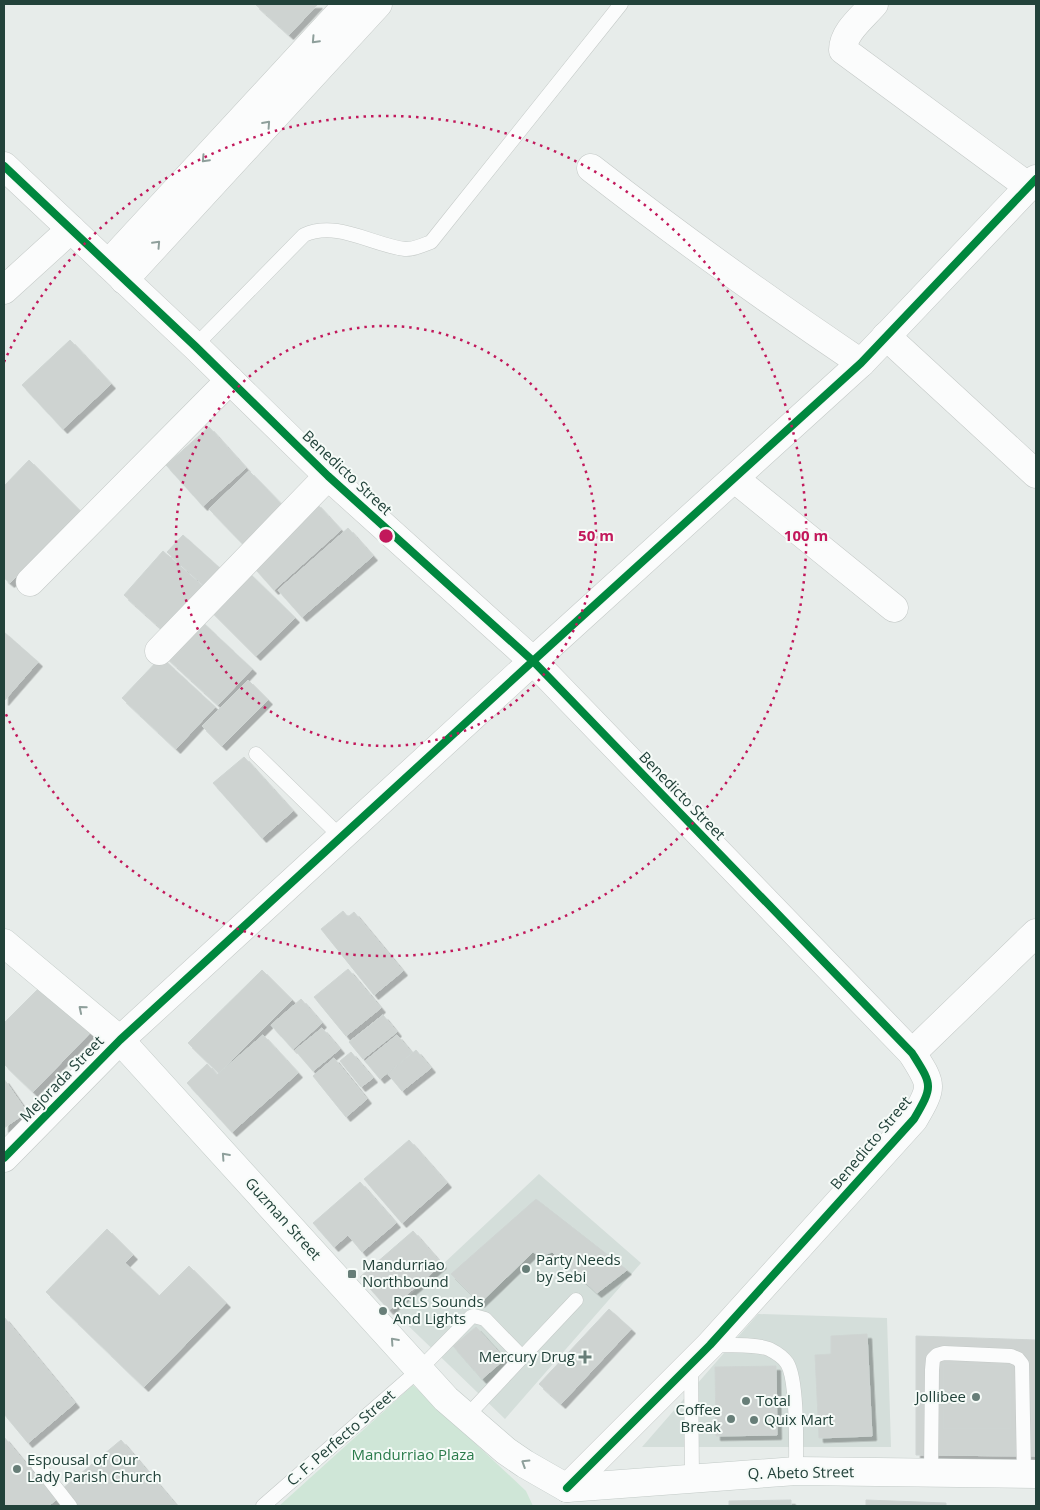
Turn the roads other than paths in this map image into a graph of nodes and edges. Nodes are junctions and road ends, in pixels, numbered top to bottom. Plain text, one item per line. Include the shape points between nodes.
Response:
1 (348, 4) edge
2 (378, 4) edge
3 (622, 4) edge
4 (874, 4) edge
5 (299, 73) junction
6 (4, 166) edge
7 (591, 168) dead end
8 (1033, 183) edge
9 (71, 229) junction
10 (116, 272) junction
11 (4, 290) edge
12 (886, 336) junction
13 (195, 346) junction
14 (862, 363) junction
15 (230, 380) junction
16 (1036, 474) edge
17 (328, 476) junction
18 (735, 479) junction
19 (30, 582) dead end
20 (894, 608) dead end
21 (159, 651) dead end
22 (533, 661) junction
23 (256, 754) dead end
24 (340, 837) junction
25 (1036, 933) edge
26 (4, 944) edge
27 (120, 1040) junction
28 (912, 1053) junction
29 (4, 1158) edge
30 (576, 1300) dead end
31 (700, 1355) junction
32 (522, 1357) junction
33 (420, 1369) junction
34 (466, 1417) junction
35 (38, 1465) dead end
36 (796, 1471) junction
37 (931, 1473) junction
38 (1030, 1474) edge
39 (692, 1478) junction
40 (562, 1497) edge
41 (70, 1506) edge
42 (263, 1506) edge

1 -> 5 street
2 - 5 street
3 - 13 lane via 431,242 406,250 331,229 314,230 304,235
4 - 8 street via 843,42 843,50
5 - 10 street
6 - 9 street, Benedicto Street
7 - 14 street via 720,264
8 - 12 street, Mejorada Street
9 - 10 street, Benedicto Street
9 - 11 street
10 - 13 street, Benedicto Street
12 - 14 street, Mejorada Street
12 - 16 street
13 - 15 street, Benedicto Street
14 - 18 street, Mejorada Street
15 - 17 street, Benedicto Street
15 - 19 street
17 - 21 street
17 - 22 street, Benedicto Street
18 - 20 street
18 - 22 street, Mejorada Street
22 - 24 street, Mejorada Street
22 - 28 street, Benedicto Street
23 - 24 lane
24 - 27 street, Mejorada Street
25 - 28 street
27 -> 26 street, Guzman Street
27 - 29 street, Mejorada Street
33 -> 27 street, Guzman Street
28 - 31 street, Benedicto Street via 928,1079 928,1096 914,1119
30 - 32 lane
31 - 36 lane via 758,1346 778,1355 786,1363 794,1382
31 - 39 lane
31 - 40 street, Benedicto Street
32 - 33 lane, C. F. Perfecto Street via 485,1319 474,1316
32 - 34 lane
33 - 34 street, Guzman Street
33 - 42 lane, C. F. Perfecto Street
40 -> 34 street, Guzman Street
35 - 41 lane
36 - 37 street, Q. Abeto Street
36 - 39 street, Q. Abeto Street
37 - 38 street, Q. Abeto Street
37 - 38 lane via 932,1364 937,1355 944,1353 1011,1356 1022,1364
39 - 40 street, Q. Abeto Street

